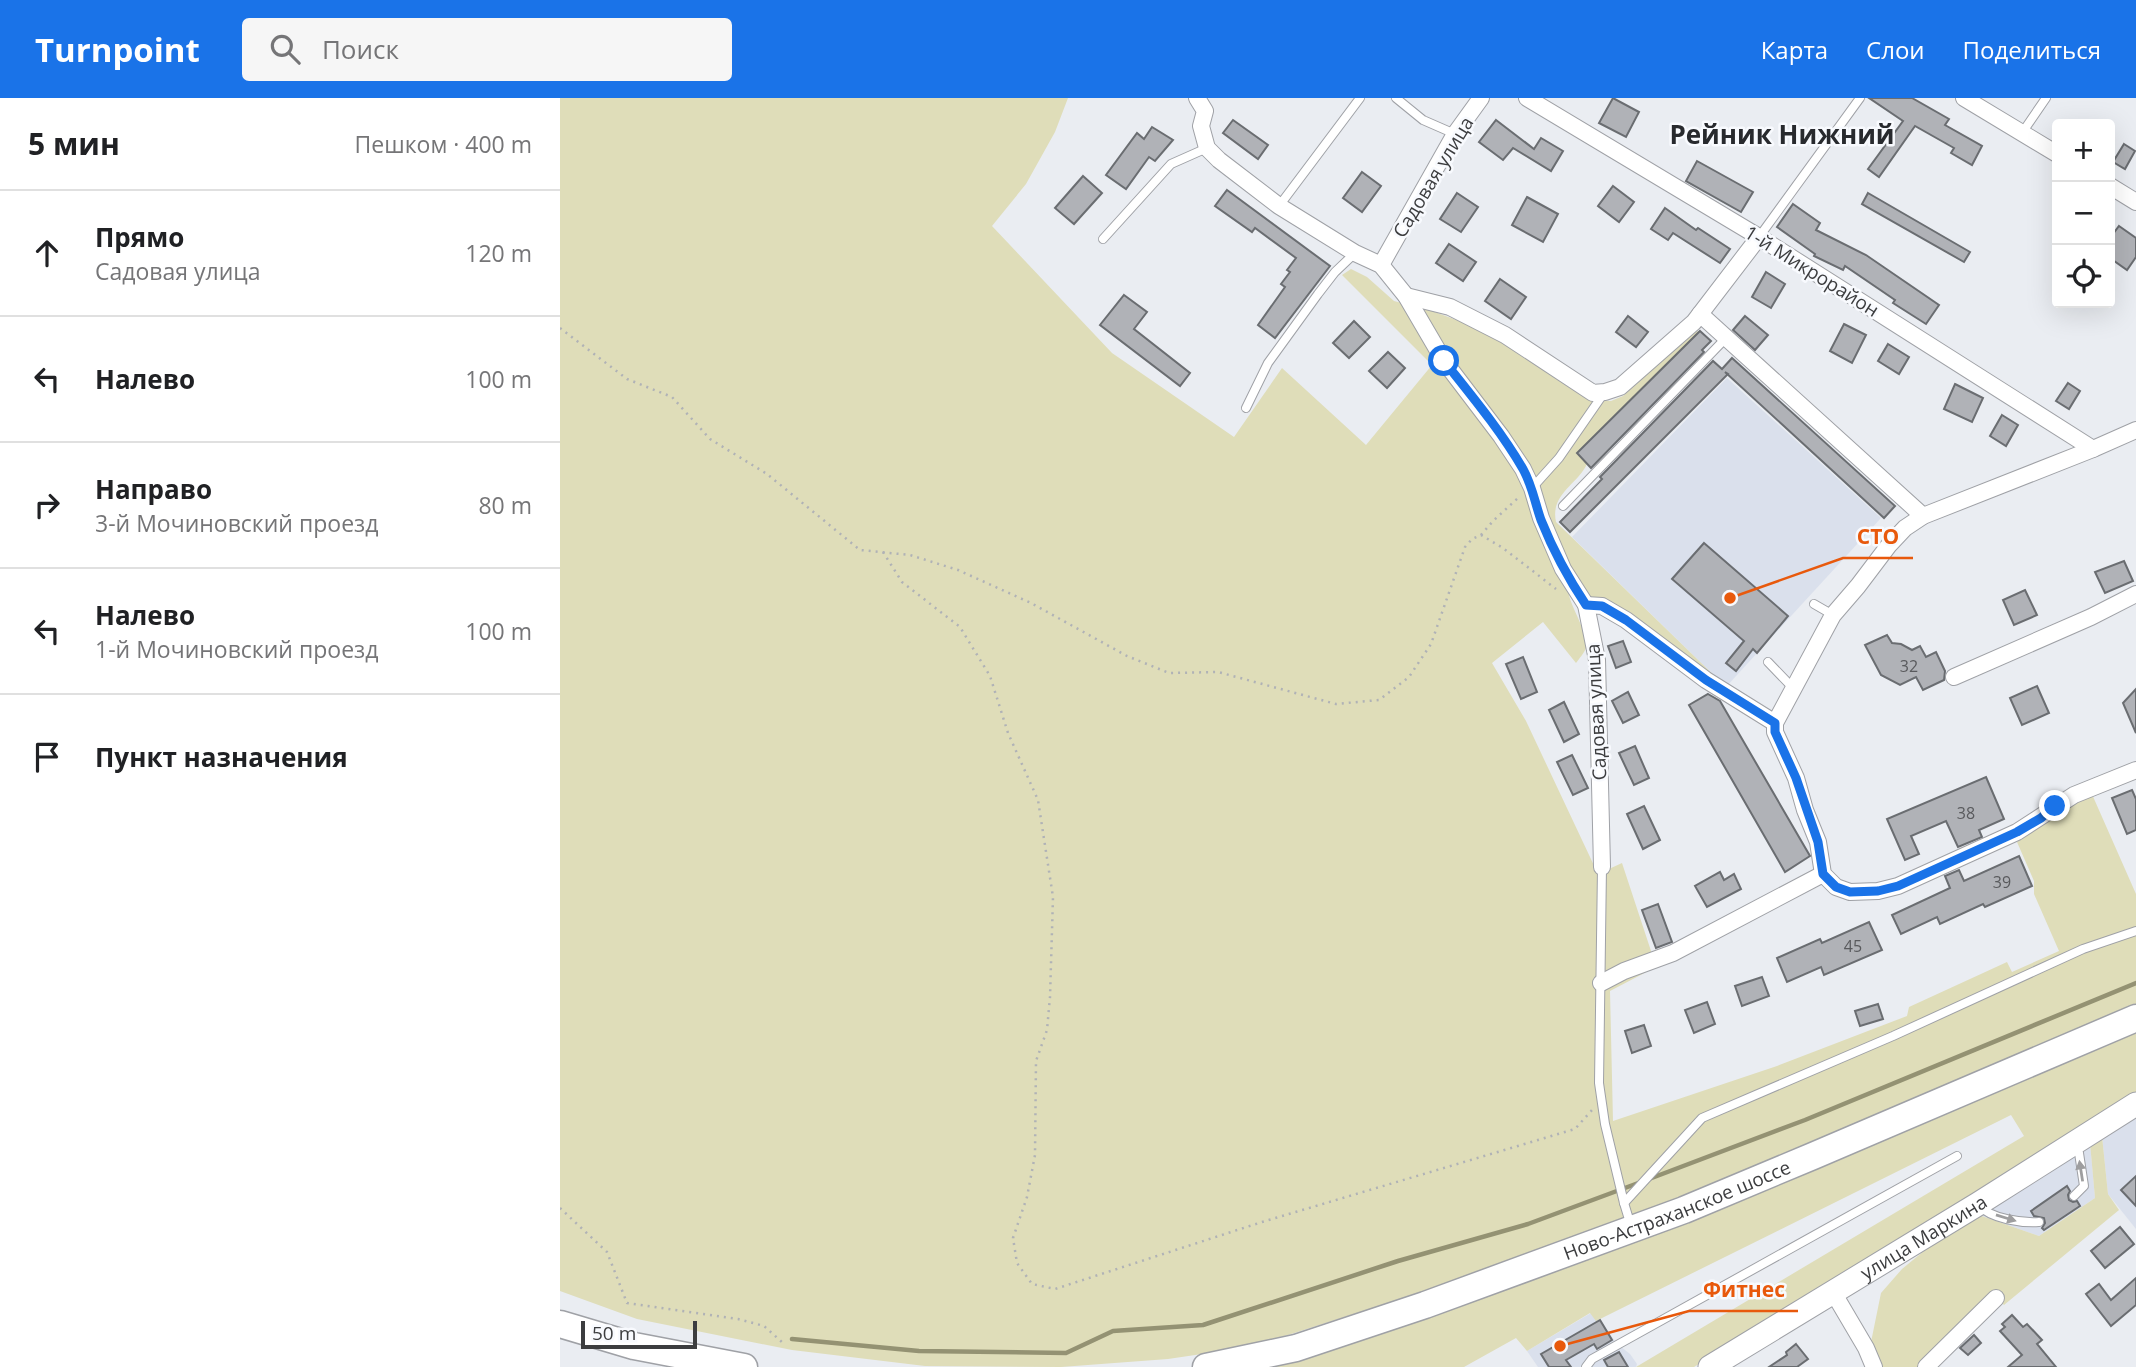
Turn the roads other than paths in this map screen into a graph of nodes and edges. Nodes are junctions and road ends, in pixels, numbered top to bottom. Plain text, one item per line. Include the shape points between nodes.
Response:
1 (1360, 98) edge
2 (1396, 98) edge
3 (1481, 98) edge
4 (1527, 98) edge
5 (1860, 98) edge
6 (1964, 98) edge
7 (2046, 98) edge
8 (1205, 102) edge
9 (2022, 133) junction
10 (1455, 134) junction
11 (1208, 148) junction
12 (2052, 151) edge
13 (2115, 189) edge
14 (2136, 202) edge
15 (1279, 206) junction
16 (1759, 237) junction
17 (1103, 239) dead end
18 (1356, 253) junction
19 (1381, 265) junction
20 (1406, 296) junction
21 (1700, 314) junction
22 (1726, 338) junction
23 (1605, 392) junction
24 (1246, 408) dead end
25 (2136, 430) edge
26 (2093, 449) junction
27 (1532, 488) junction
28 (1563, 506) dead end
29 (1923, 516) junction
30 (2136, 594) edge
31 (1814, 604) dead end
32 (1586, 605) junction
33 (1833, 615) junction
34 (1768, 662) dead end
35 (1954, 677) dead end
36 (1794, 689) junction
37 (1775, 723) junction
38 (2136, 769) edge
39 (1602, 867) joint
40 (1823, 874) junction
41 (2136, 931) edge
42 (1601, 983) junction
43 (2136, 1018) edge
44 (2136, 1104) edge
45 (2074, 1143) junction
46 (1957, 1156) dead end
47 (2074, 1196) dead end
48 (1624, 1203) junction
49 (1978, 1204) junction
50 (2039, 1222) dead end
51 (1632, 1228) junction
52 (1833, 1292) junction
53 (1996, 1298) dead end
54 (560, 1324) edge
55 (744, 1367) edge
56 (1206, 1367) edge
57 (1586, 1367) edge
58 (1710, 1367) edge
59 (1874, 1367) edge
60 (1926, 1367) edge

1 - 15 lane
2 - 10 lane via 1423,120
3 - 10 street, Садовая улица
4 - 16 street, 1-й Микрорайон
5 - 16 lane
6 - 9 street
7 - 9 lane
8 - 11 street via 1201,126
9 - 12 street
10 - 19 street, Садовая улица
11 - 15 street
11 - 17 lane via 1171,164
13 - 14 street
15 - 18 street
16 - 21 street
16 - 26 street, 1-й Микрорайон
18 - 19 street
18 - 24 lane via 1335,272 1268,363
19 - 20 street, Садовая улица
20 - 23 street via 1450,307 1505,335 1593,393
20 - 27 street, Садовая улица via 1444,361 1501,436
21 - 22 street
21 - 23 street via 1620,387
22 - 28 lane
22 - 29 street
23 - 27 lane
25 - 26 street
26 - 29 street
27 - 32 street, Садовая улица via 1563,569
29 - 33 street via 1889,545
30 - 35 street
31 - 33 lane
32 - 37 street via 1602,606 1626,620 1706,680
32 - 39 street, Садовая улица via 1597,660
33 - 36 street
34 - 36 lane
36 - 37 street
37 - 40 street via 1818,842
38 - 40 street via 2074,795 2017,832 1898,886 1850,892 1836,887
39 - 42 lane
40 - 42 street via 1673,953
41 - 48 lane via 2083,949 1702,1118
42 - 48 lane via 1599,1083
43 - 51 main road, Ново-Астраханское шоссе via 1801,1162
44 - 45 street, улица Маркина
47 -> 45 lane via 2084,1186
45 - 49 street, улица Маркина
46 - 57 lane via 1592,1359
48 - 51 lane
49 -> 50 lane via 1984,1211 2021,1223
49 - 52 street, улица Маркина
51 - 56 main road, Ново-Астраханское шоссе via 1309,1343
52 - 58 street, улица Маркина
52 - 59 street
53 - 60 street
54 - 55 main road via 634,1346

